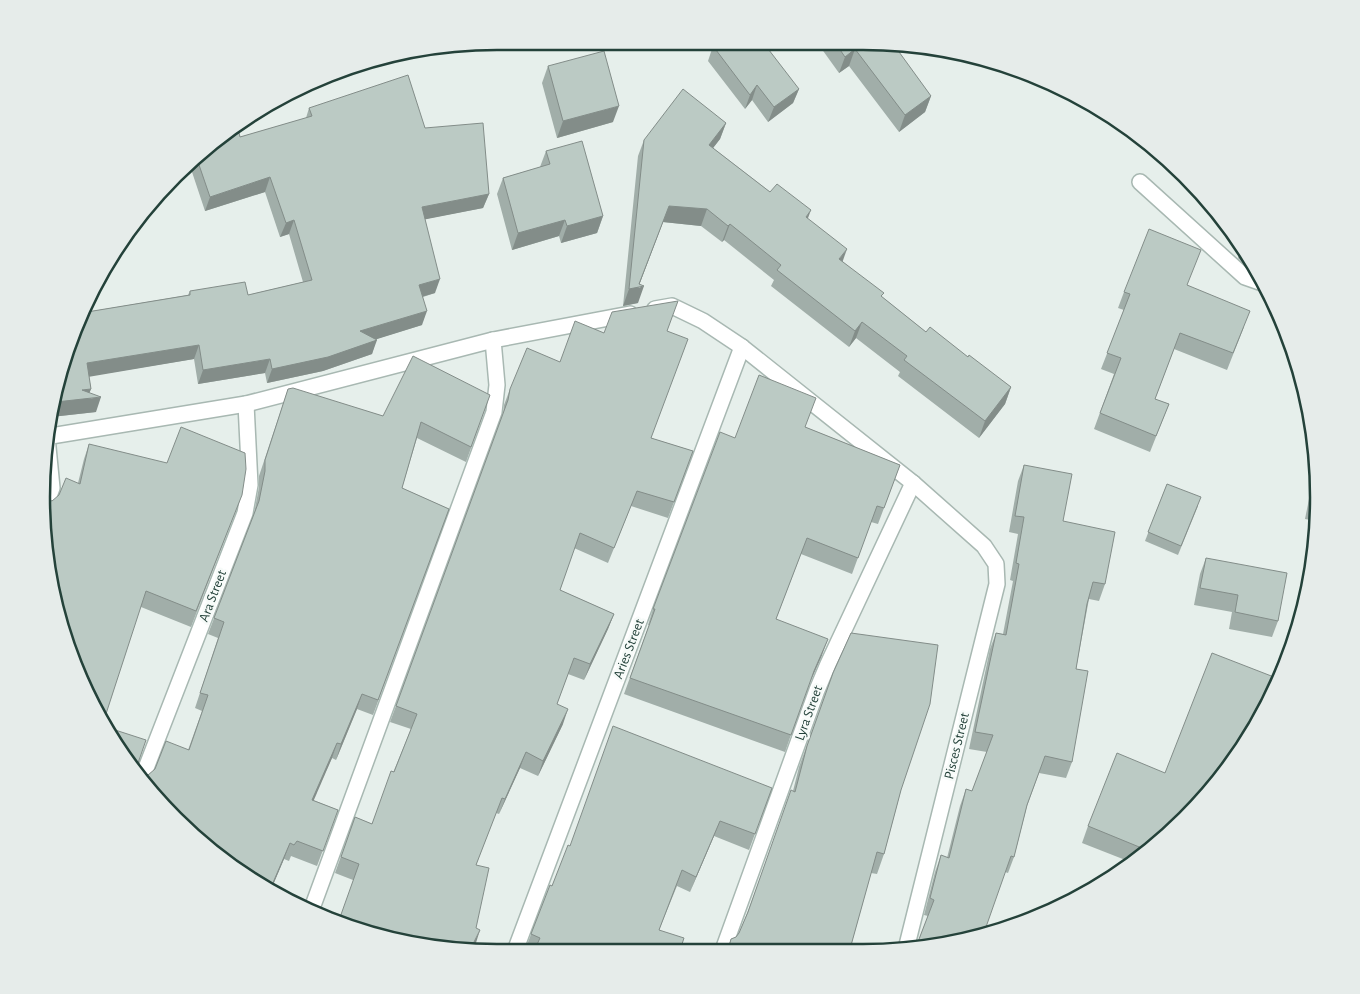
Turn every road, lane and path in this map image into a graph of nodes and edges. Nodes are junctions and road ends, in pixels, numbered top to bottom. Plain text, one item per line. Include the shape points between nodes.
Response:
1 (1140, 182) dead end
2 (1253, 280) edge
3 (493, 340) junction
4 (742, 347) junction
5 (246, 404) junction
6 (55, 436) edge
7 (51, 477) edge
8 (913, 483) junction
9 (50, 493) edge
10 (144, 772) edge
11 (313, 904) edge
12 (908, 941) edge
13 (518, 944) edge
14 (725, 944) edge

1 - 2 street via 1245,277
3 - 4 street, Pisces Street via 672,306 703,320
3 - 5 street, Pisces Street
3 - 11 street via 498,385 494,412
4 - 8 street, Pisces Street
4 - 13 street, Aries Street
5 - 6 street, Pisces Street
5 - 10 street, Ara Street via 250,485 245,513
7 - 9 street
8 - 12 street, Pisces Street via 984,546 996,564 997,584
8 - 14 street, Lyra Street via 817,690

